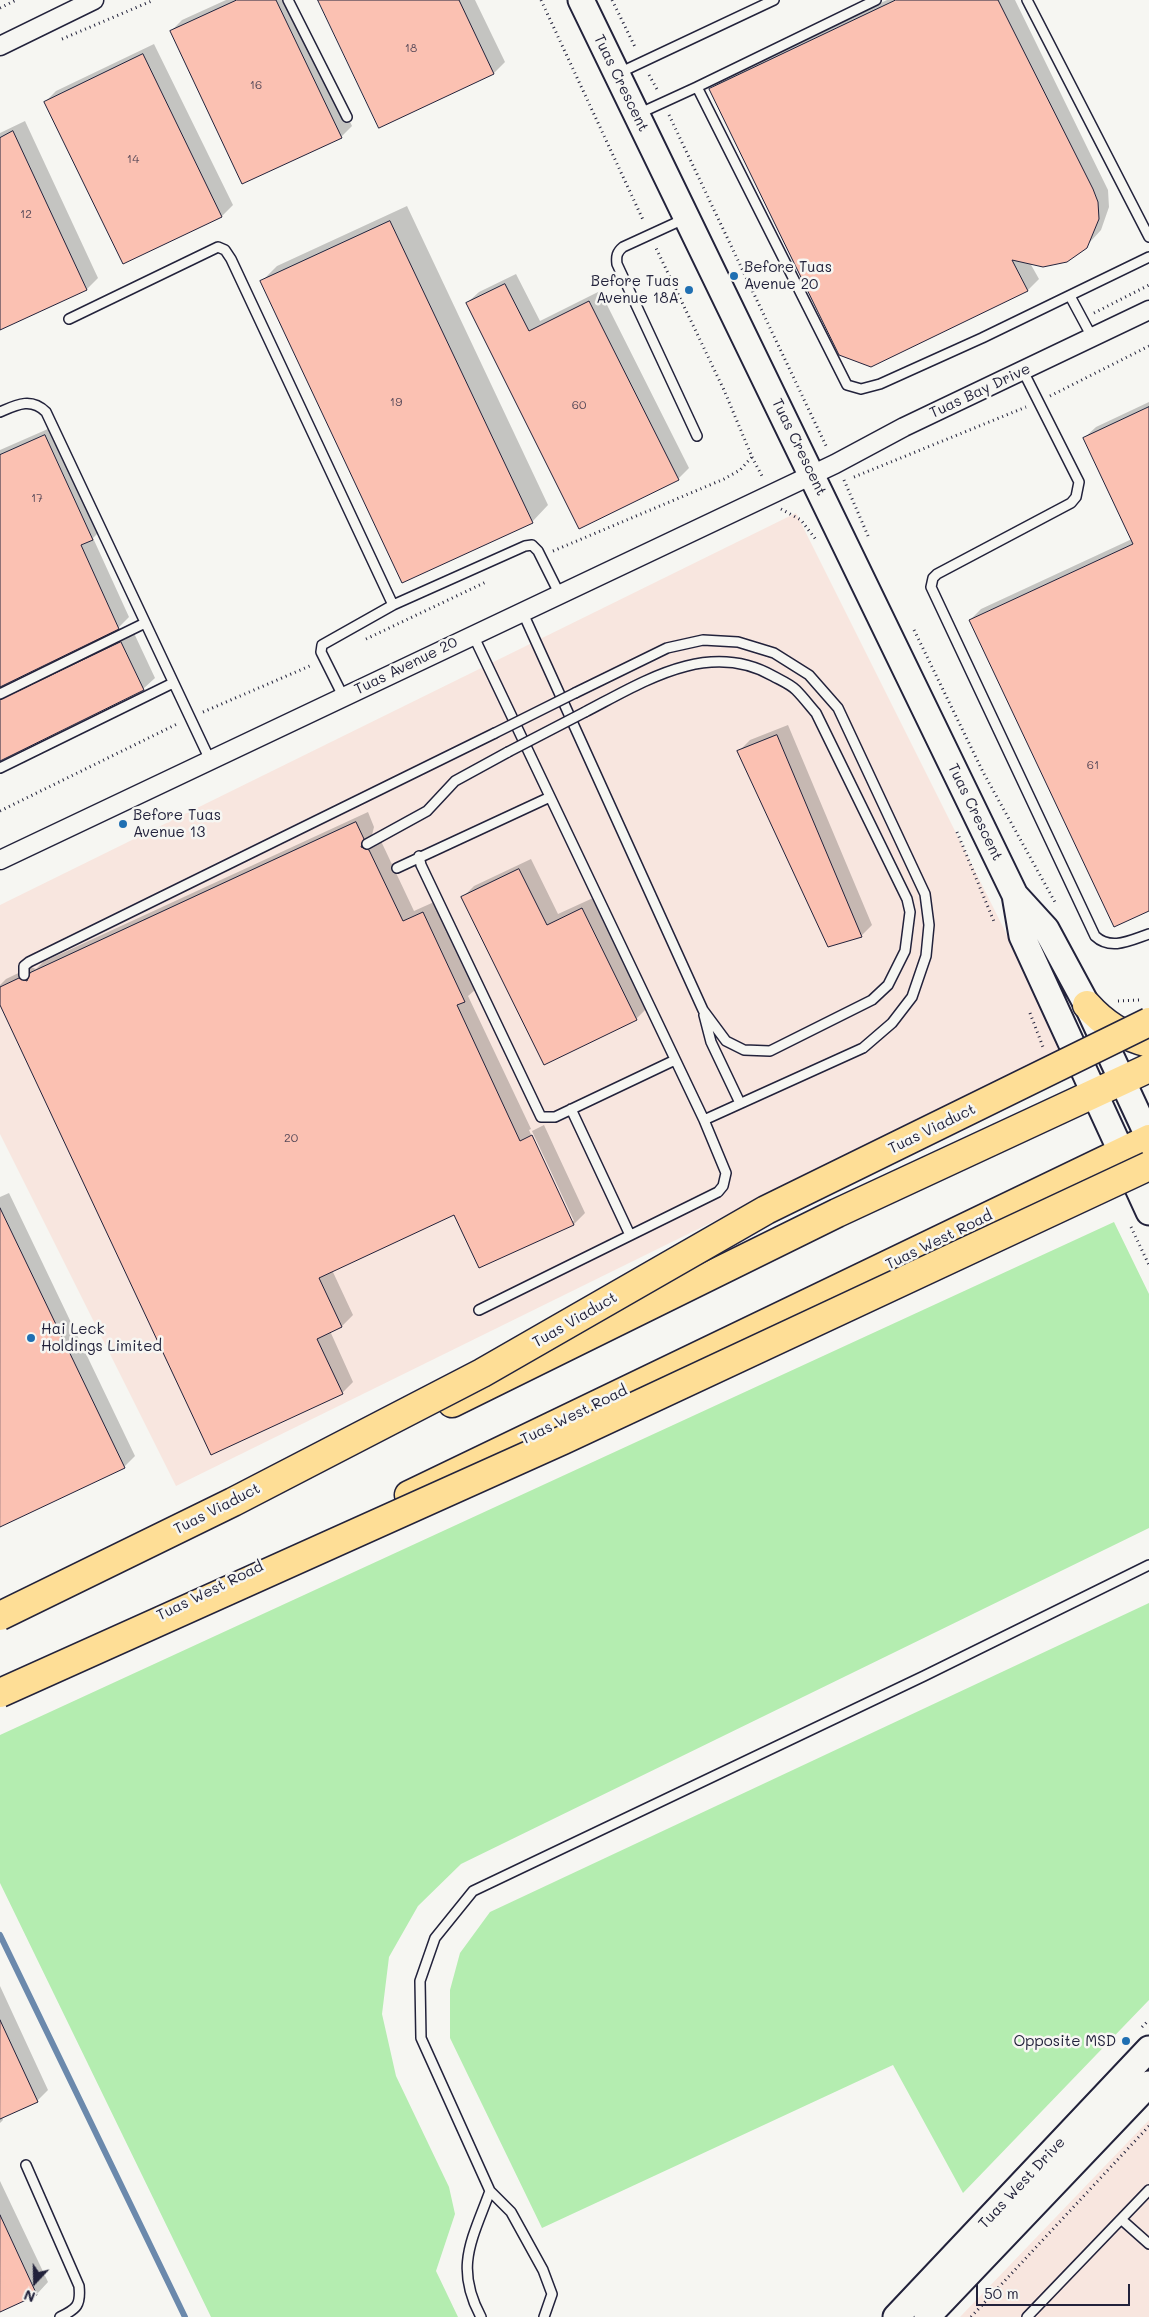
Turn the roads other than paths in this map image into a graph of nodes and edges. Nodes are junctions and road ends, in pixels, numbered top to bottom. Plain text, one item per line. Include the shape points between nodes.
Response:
1 (94, 0) edge
2 (288, 0) edge
3 (580, 0) edge
4 (774, 0) edge
5 (876, 0) edge
6 (1026, 0) edge
7 (0, 46) edge
8 (617, 74) junction
9 (697, 87) junction
10 (637, 115) junction
11 (347, 117) dead end
12 (687, 218) junction
13 (1149, 237) edge
14 (1149, 257) edge
15 (1070, 296) junction
16 (1149, 310) edge
17 (69, 319) dead end
18 (1092, 337) junction
19 (1023, 371) junction
20 (0, 412) edge
21 (697, 436) dead end
22 (812, 473) junction
23 (559, 593) junction
24 (393, 605) junction
25 (521, 611) junction
26 (145, 623) junction
27 (473, 635) junction
28 (173, 683) junction
29 (0, 694) edge
30 (344, 696) junction
31 (210, 760) junction
32 (0, 768) edge
33 (550, 796) junction
34 (366, 844) dead end
35 (419, 856) junction
36 (0, 860) edge
37 (398, 868) dead end
38 (1015, 895) junction
39 (1149, 934) edge
40 (24, 975) dead end
41 (1098, 1002) junction
42 (703, 1010) junction
43 (1145, 1011) edge
44 (1149, 1043) edge
45 (675, 1060) junction
46 (1149, 1068) edge
47 (1122, 1082) junction
48 (1095, 1094) junction
49 (740, 1103) junction
50 (571, 1109) junction
51 (704, 1120) junction
52 (1149, 1139) edge
53 (1121, 1152) junction
54 (1149, 1166) edge
55 (1139, 1218) edge
56 (630, 1235) junction
57 (479, 1310) dead end
58 (1149, 1565) edge
59 (0, 1616) edge
60 (0, 1627) edge
61 (0, 1692) edge
62 (1149, 2049) edge
63 (1149, 2084) edge
64 (26, 2165) dead end
65 (1149, 2190) edge
66 (490, 2191) junction
67 (1122, 2220) junction
68 (1149, 2244) edge
69 (60, 2317) edge
70 (481, 2317) edge
71 (544, 2317) edge
72 (896, 2317) edge
73 (927, 2317) edge
74 (1027, 2317) edge

1 - 7 street
2 - 11 lane
3 - 8 street, Tuas Crescent
4 - 8 lane
5 - 9 lane
6 - 13 lane
8 - 10 street, Tuas Crescent
9 - 10 lane
9 - 15 lane via 847,385 861,389 880,384
10 - 12 street, Tuas Crescent
12 - 21 lane via 618,251 616,264
12 - 22 street, Tuas Crescent
14 - 15 lane
15 - 18 lane
16 - 18 street, Tuas Bay Drive
17 - 24 lane via 218,247 225,250
18 - 19 street, Tuas Bay Drive
19 - 22 street, Tuas Bay Drive
19 - 39 lane via 1078,482 1076,497 1072,503 937,574 931,587 1096,936 1102,942 1115,945
20 - 26 lane via 20,403 30,403 46,412
22 - 23 street, Tuas Avenue 20
22 - 38 street, Tuas Crescent
23 - 24 lane via 532,545
23 - 25 street, Tuas Avenue 20
24 - 30 lane via 322,645 320,652
25 - 27 street, Tuas Avenue 20
25 - 42 lane
26 - 28 lane
26 - 29 lane
27 - 30 street, Tuas Avenue 20
27 - 33 lane
28 - 31 lane
28 - 32 lane
30 - 31 street, Tuas Avenue 20
31 - 36 street, Tuas Avenue 20
33 - 35 lane
33 - 45 lane
34 - 42 lane, bridge via 428,811 455,780 677,667 702,661 735,662 764,671 795,689 816,713 907,899 910,912 905,951 888,985 872,1000 770,1050 744,1050 726,1041
35 - 37 lane
35 - 50 lane via 541,1117 555,1117
38 - 41 street, Tuas Crescent via 1046,930
38 - 48 street, Tuas Crescent via 1022,936
40 - 49 lane, bridge via 24,966 29,962 667,648 702,640 738,642 774,653 809,674 838,708 925,894 929,924 926,956 912,997 892,1023 863,1048
41 - 44 main road via 1109,1026
41 - 47 street, Tuas Crescent
42 - 49 lane via 711,1042
43 - 59 main road, Tuas Viaduct, bridge via 766,1210 482,1373 233,1502
45 - 50 lane
45 - 51 lane
46 - 47 main road
47 - 48 main road
47 - 52 street, Tuas Crescent
48 - 53 street, Tuas Crescent
48 - 60 main road via 837,1213
49 - 51 lane
50 - 56 lane
51 - 56 lane via 726,1173 723,1186 718,1192
52 - 53 main road, Tuas West Road
53 - 55 street, Tuas Crescent
53 - 61 main road, Tuas West Road
54 - 61 main road, bridge via 564,1440
56 - 57 lane
58 - 66 lane via 473,1891 436,1938 420,1982 419,2006 421,2038
62 - 72 street, Tuas West Drive
63 - 73 street, Tuas West Drive
64 - 69 lane via 79,2286 80,2300 72,2311
65 - 67 lane
66 - 70 lane via 466,2263 474,2304
66 - 71 lane via 511,2212 543,2270 552,2294
67 - 68 lane
67 - 74 lane

